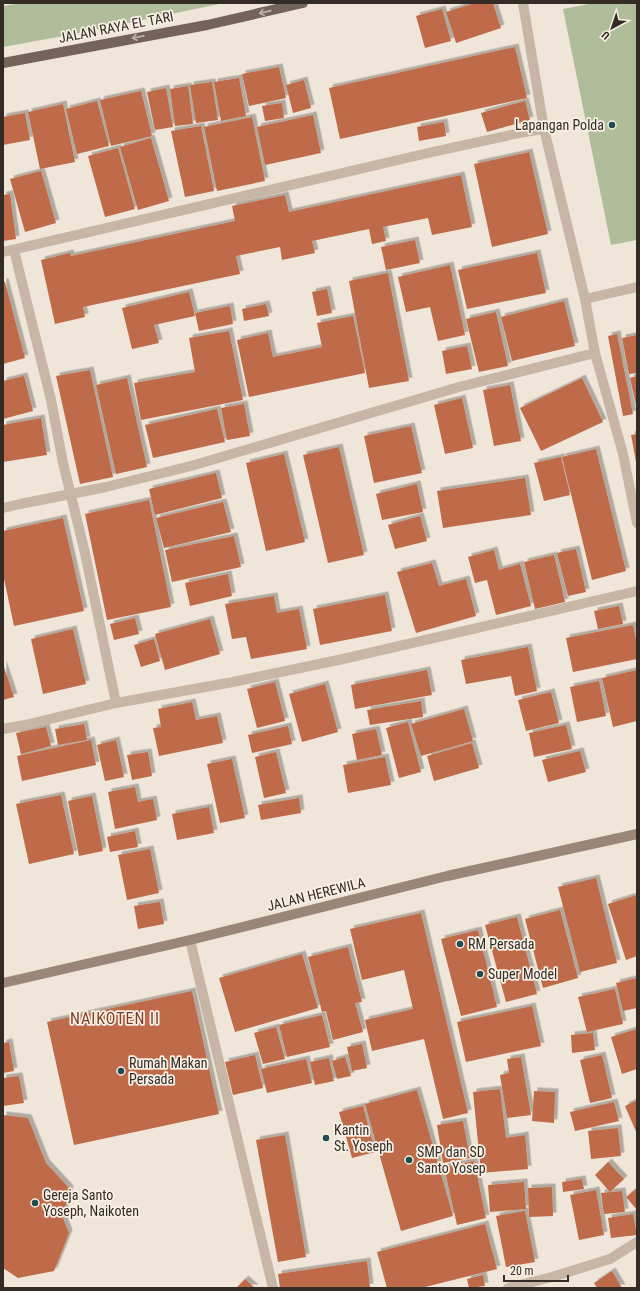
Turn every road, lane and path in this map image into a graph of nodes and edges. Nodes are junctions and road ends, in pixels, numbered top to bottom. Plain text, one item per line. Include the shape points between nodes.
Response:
1 (304, 3) edge
2 (523, 3) edge
3 (3, 62) edge
4 (544, 129) junction
5 (14, 250) junction
6 (3, 252) edge
7 (637, 287) edge
8 (585, 298) junction
9 (595, 353) junction
10 (71, 494) junction
11 (3, 508) edge
12 (637, 523) edge
13 (637, 591) edge
14 (116, 703) junction
15 (3, 729) edge
16 (637, 834) edge
17 (190, 940) junction
18 (3, 983) edge
19 (637, 1242) edge
20 (272, 1288) edge
21 (508, 1288) edge

1 -> 3 main road, JALAN RAYA EL TARI via 208,25
2 - 4 street
4 - 5 street via 421,155
4 - 8 street
5 - 6 street
5 - 10 street
7 - 8 street
8 - 9 street
9 - 10 street via 459,387 191,466
9 - 12 street via 624,454
10 - 11 street
10 - 14 street
13 - 14 street via 343,659
14 - 15 street
16 - 17 main road, JALAN HEREWILA via 447,876
17 - 18 main road, JALAN HEREWILA
17 - 20 street
19 - 21 street via 610,1259

